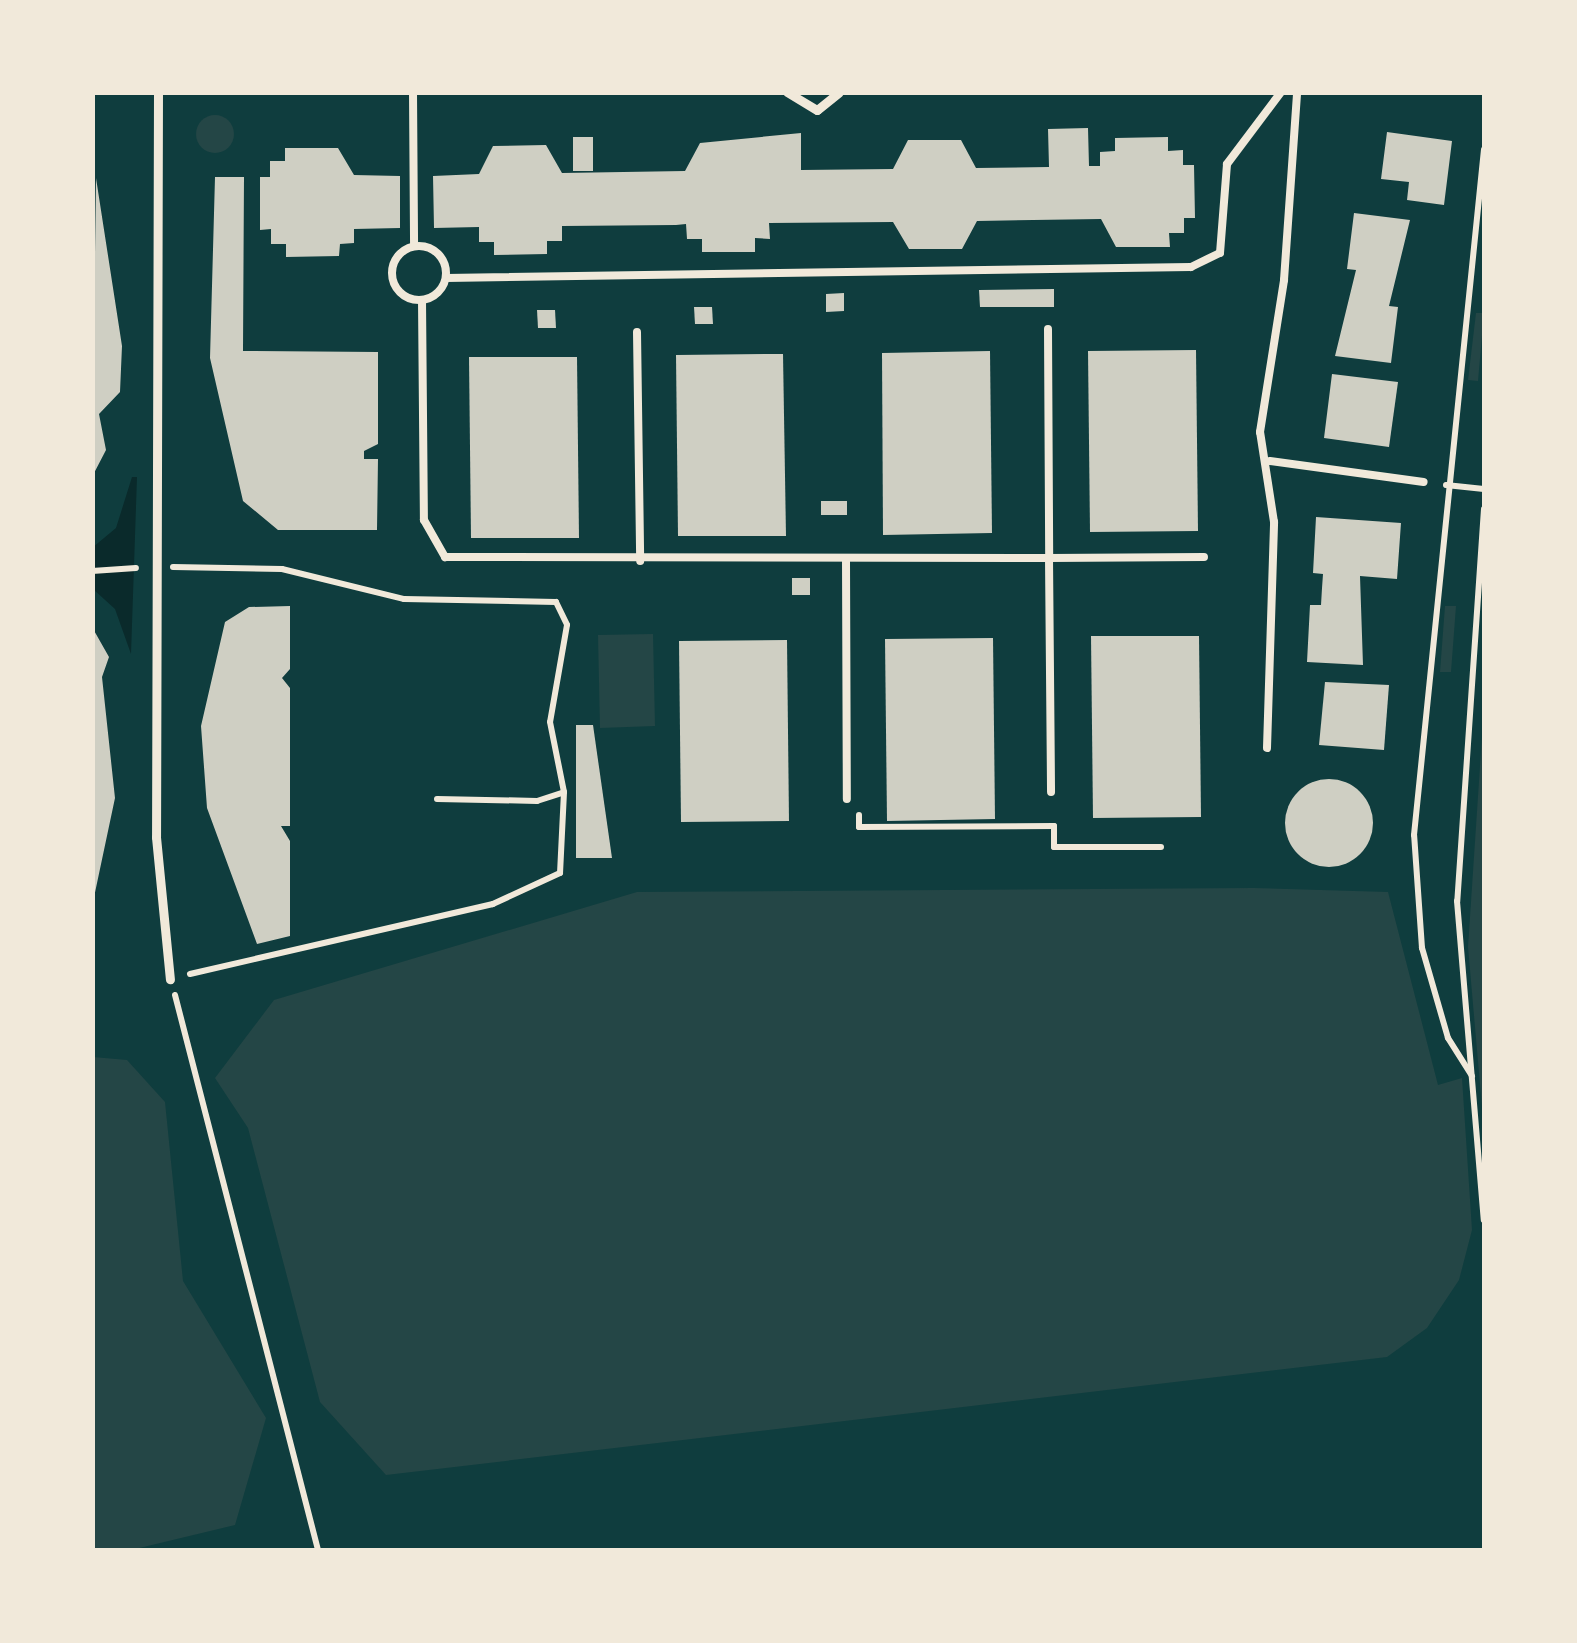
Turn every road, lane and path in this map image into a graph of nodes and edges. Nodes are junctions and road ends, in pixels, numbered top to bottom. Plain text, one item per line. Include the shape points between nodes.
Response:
1 (158, 92) edge
2 (413, 92) edge
3 (787, 92) edge
4 (839, 92) edge
5 (1280, 92) edge
6 (1297, 92) edge
7 (1484, 150) edge
8 (414, 246) junction
9 (446, 278) junction
10 (422, 300) junction
11 (1048, 329) dead end
12 (637, 332) dead end
13 (1270, 461) junction
14 (1424, 482) joint
15 (1446, 485) junction
16 (1484, 489) edge
17 (1484, 508) edge
18 (1204, 557) dead end
19 (1050, 558) junction
20 (846, 560) junction
21 (640, 561) junction
22 (152, 567) junction
23 (92, 571) edge
24 (1266, 748) dead end
25 (564, 792) junction
26 (1050, 792) dead end
27 (436, 799) dead end
28 (847, 800) dead end
29 (859, 822) dead end
30 (1161, 847) dead end
31 (170, 979) junction
32 (1472, 1076) junction
33 (1484, 1220) edge
34 (318, 1550) edge

1 - 22 street
2 - 8 lane
3 - 4 street via 817,110
5 - 9 lane via 1227,164 1220,253 1191,267
6 - 13 lane via 1284,280 1260,432
7 - 15 path
8 - 9 lane via 438,254
8 - 10 lane via 397,258 392,277 403,294
9 - 10 lane
10 - 21 lane via 431,544 464,562
11 - 19 lane
12 - 21 lane
13 - 14 lane
13 - 24 lane
14 - 15 path
15 - 16 path
15 - 32 path via 1414,835 1416,914 1448,1038
17 - 32 path via 1457,901
18 - 19 lane
19 - 20 lane
19 - 26 lane
20 - 21 lane
20 - 28 lane
22 - 23 path
22 - 25 path via 282,569 404,599 556,602 566,624 550,722
22 - 31 street via 158,908
25 - 27 path via 537,801
25 - 31 path via 560,874 493,904
29 - 30 path via 1054,823 1054,847
31 - 34 path
32 - 33 path

